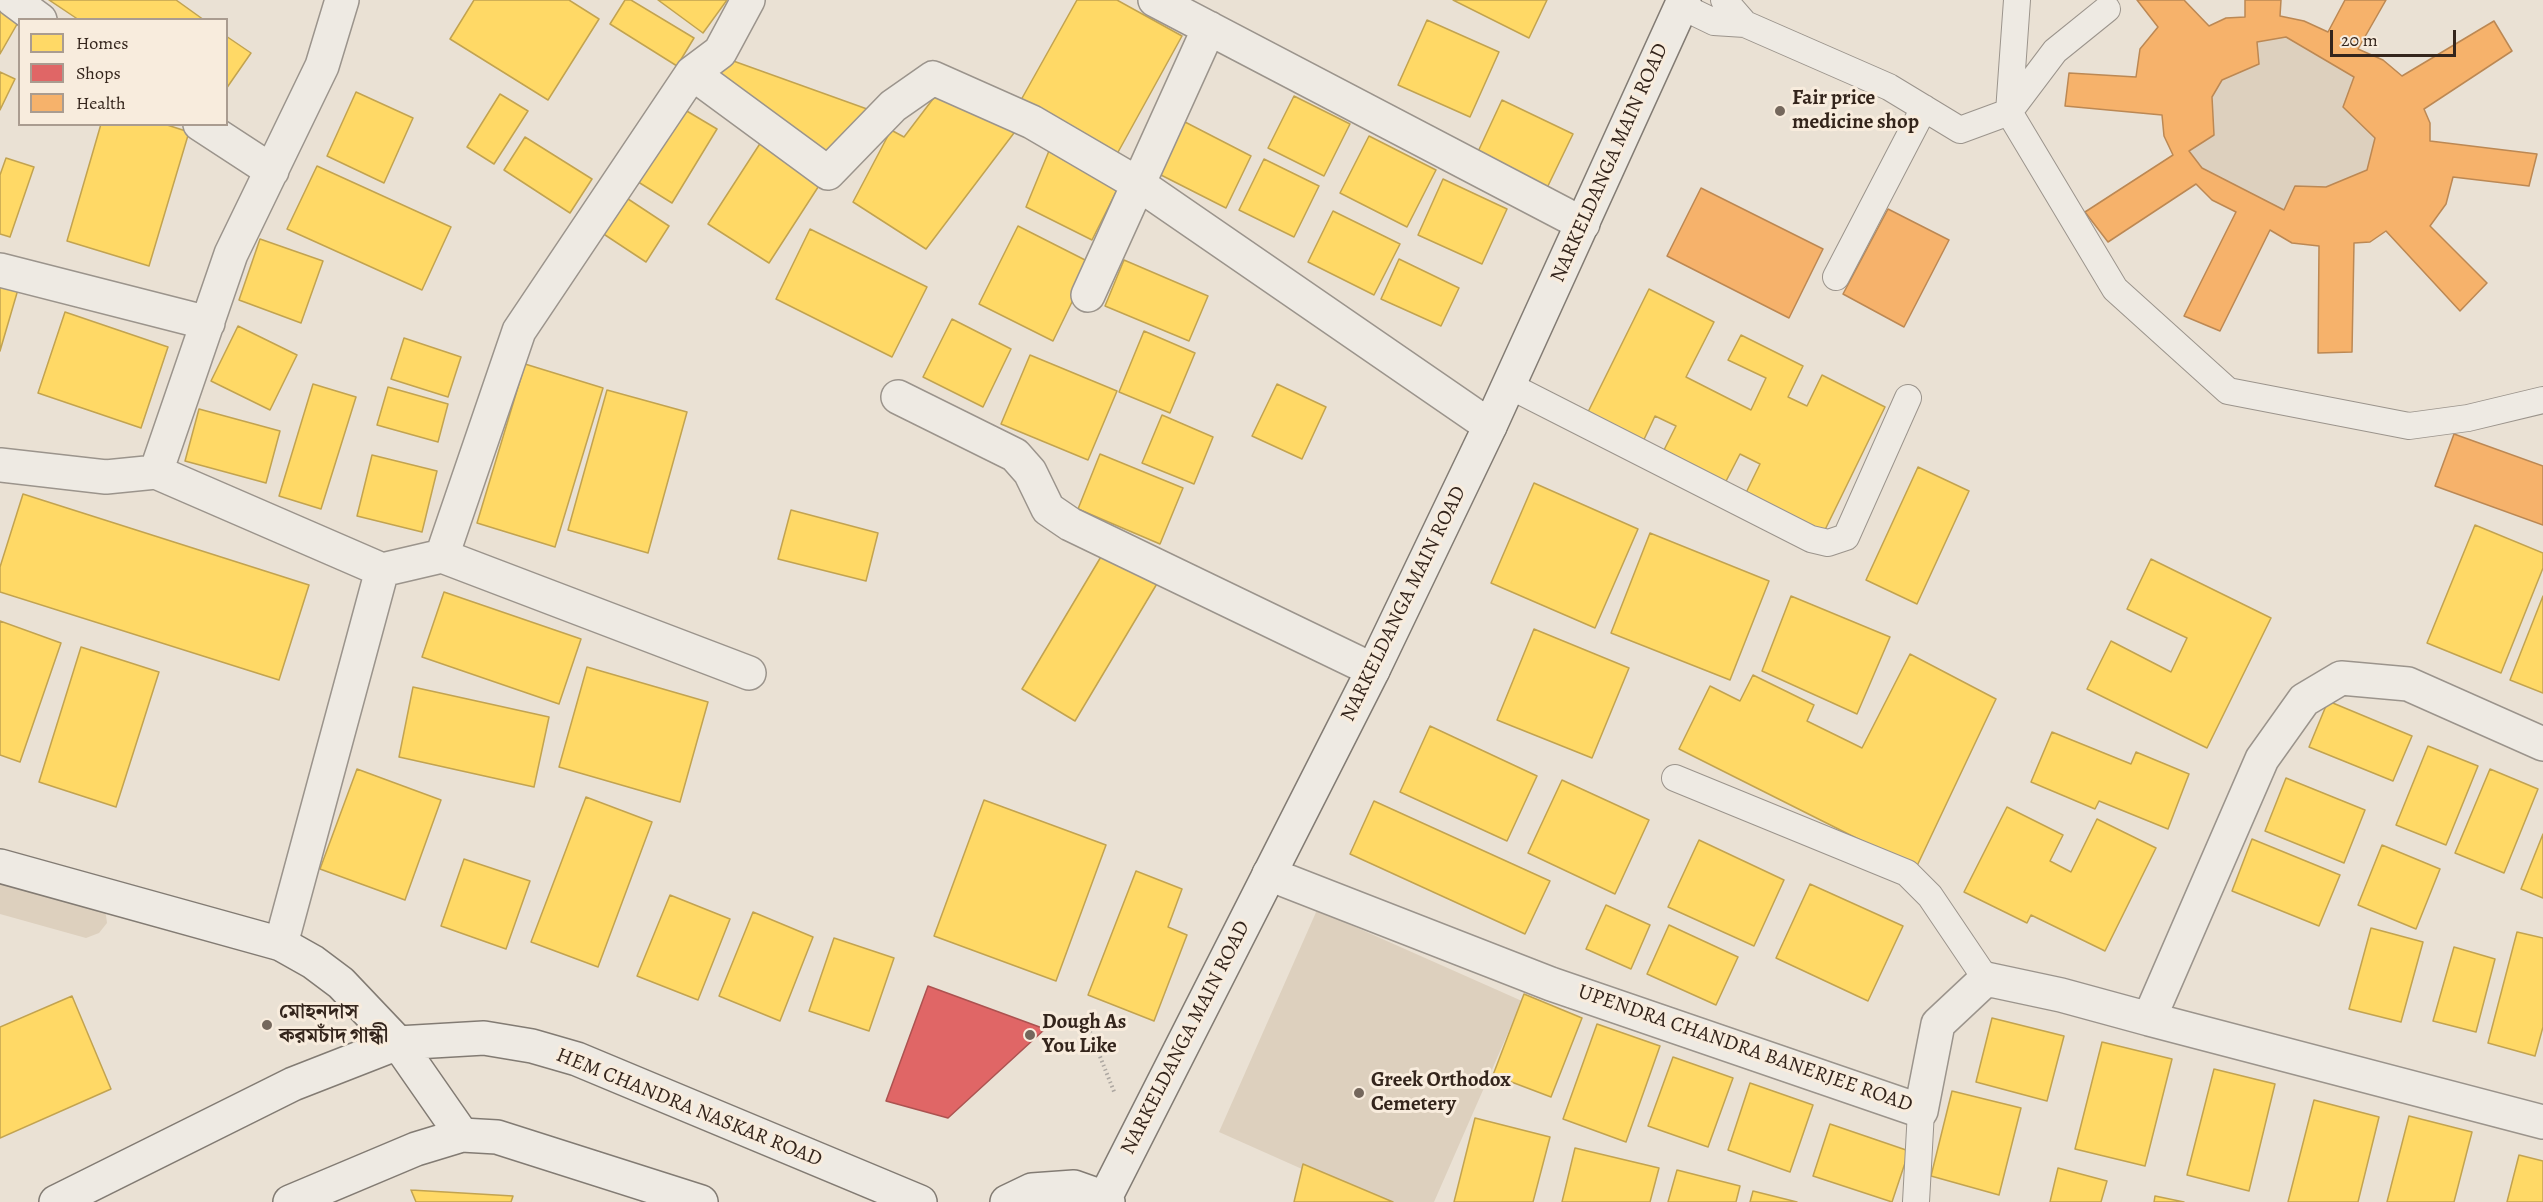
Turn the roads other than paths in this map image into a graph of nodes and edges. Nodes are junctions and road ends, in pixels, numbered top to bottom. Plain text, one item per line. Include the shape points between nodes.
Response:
1 (13, 0) edge
2 (342, 0) edge
3 (748, 0) edge
4 (1155, 0) edge
5 (1724, 0) edge
6 (2017, 0) edge
7 (1682, 3) edge
8 (2107, 9) dead end
9 (37, 18) edge
10 (1745, 24) junction
11 (1209, 28) junction
12 (692, 74) junction
13 (1924, 108) junction
14 (2009, 112) junction
15 (203, 126) edge
16 (272, 171) junction
17 (1140, 185) junction
18 (1583, 224) junction
19 (0, 270) edge
20 (1836, 277) dead end
21 (1088, 295) dead end
22 (208, 323) junction
23 (1508, 385) junction
24 (898, 397) dead end
25 (1908, 398) dead end
26 (2543, 400) edge
27 (1490, 426) junction
28 (0, 465) edge
29 (156, 472) junction
30 (442, 556) junction
31 (382, 570) junction
32 (1373, 670) junction
33 (748, 673) dead end
34 (2543, 744) edge
35 (1675, 778) dead end
36 (0, 866) edge
37 (1269, 874) junction
38 (281, 944) junction
39 (1986, 979) junction
40 (2149, 1019) junction
41 (398, 1043) junction
42 (1921, 1111) junction
43 (2543, 1122) edge
44 (462, 1135) junction
45 (1106, 1200) edge
46 (56, 1202) edge
47 (290, 1202) edge
48 (701, 1202) edge
49 (920, 1202) edge
50 (1007, 1202) edge
51 (1916, 1202) edge

1 - 9 street
2 - 16 street via 322,66
3 - 12 street via 720,52
4 - 11 street
5 - 10 lane
6 - 14 lane
7 - 10 lane via 1714,22
7 - 18 street, NARKELDANGA MAIN ROAD
8 - 14 lane via 2055,51
10 - 13 lane via 1889,87
11 - 17 street
11 - 18 street
12 - 17 street via 828,173 893,106 933,78 1032,122
12 - 30 street via 519,331
13 - 14 lane via 1960,130
13 - 20 lane
14 - 26 lane via 2115,289 2228,391 2409,426 2468,418
15 - 16 street
16 - 22 street via 231,254
17 - 21 street
17 - 27 street
18 - 23 street, NARKELDANGA MAIN ROAD
19 - 22 street
22 - 29 street
23 - 25 lane via 1811,539 1828,543 1846,537
23 - 27 street, NARKELDANGA MAIN ROAD
24 - 32 street via 1015,455 1030,472 1048,509 1070,524
27 - 32 street, NARKELDANGA MAIN ROAD
28 - 29 street via 106,477
29 - 31 street
30 - 31 street
30 - 33 street
31 - 38 street
32 - 37 street, NARKELDANGA MAIN ROAD
34 - 40 street via 2408,684 2342,678 2304,700 2262,759
35 - 39 lane via 1907,873 1930,896
36 - 38 street
37 - 42 street, UPENDRA CHANDRA BANERJEE ROAD via 1551,984
37 - 45 street, NARKELDANGA MAIN ROAD
38 - 41 street via 341,983
39 - 40 street
39 - 42 street, UPENDRA CHANDRA BANERJEE ROAD via 1938,1024
40 - 43 street
41 - 44 street
41 - 46 street, HEM CHANDRA NASKAR ROAD via 293,1084
41 - 49 street, HEM CHANDRA NASKAR ROAD via 484,1038 577,1059
42 - 51 lane
44 - 47 street via 416,1149
44 - 48 street via 497,1137
45 - 50 street via 1074,1187 1032,1190

